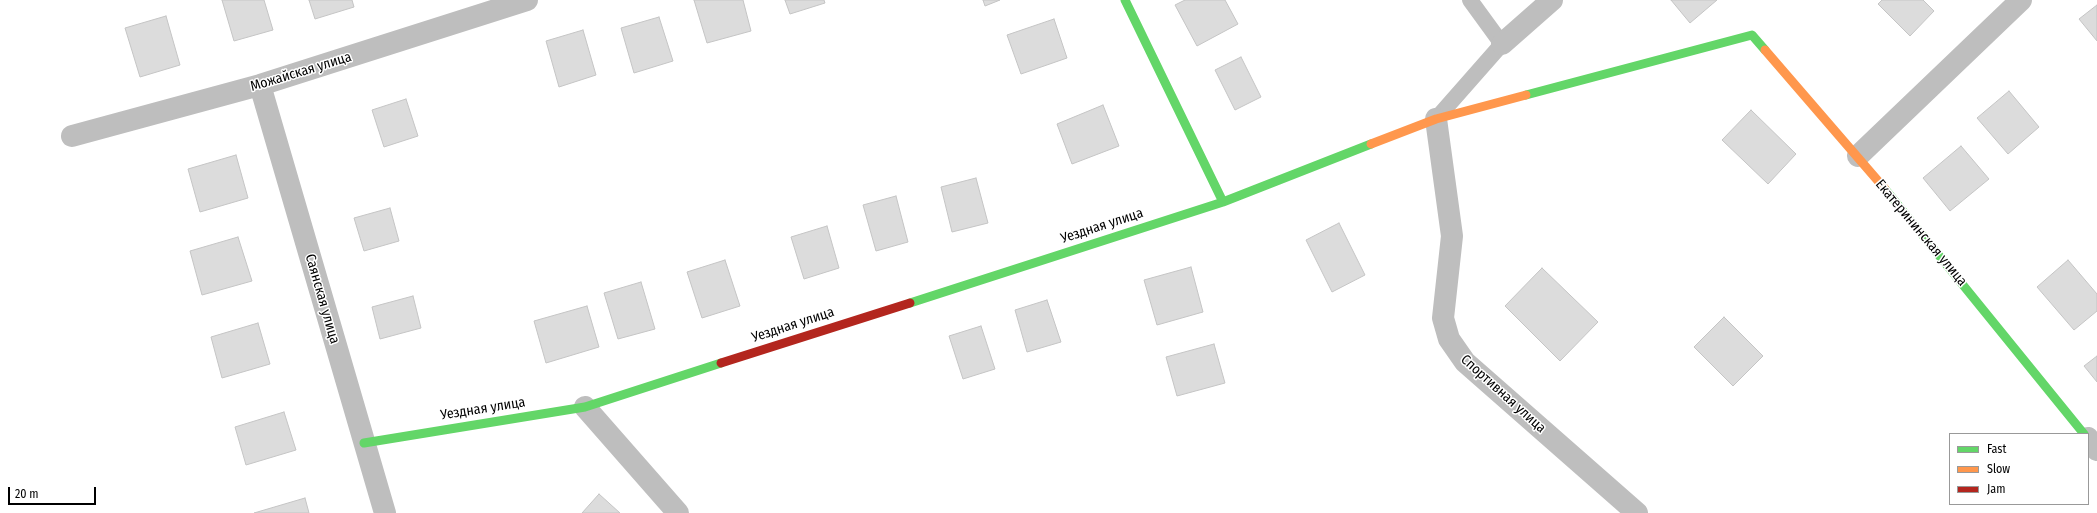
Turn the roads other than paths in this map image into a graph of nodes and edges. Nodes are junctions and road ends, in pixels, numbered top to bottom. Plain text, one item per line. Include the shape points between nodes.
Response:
1 (527, 0) edge
2 (1125, 0) edge
3 (1470, 0) edge
4 (1552, 0) edge
5 (2021, 0) edge
6 (1752, 35) joint
7 (1502, 44) junction
8 (260, 85) junction
9 (1436, 119) junction
10 (72, 136) dead end
11 (1858, 156) junction
12 (1223, 202) junction
13 (585, 407) junction
14 (2083, 433) edge
15 (2089, 439) edge
16 (364, 443) junction
17 (2097, 450) edge
18 (384, 513) edge
19 (678, 513) edge
20 (1637, 513) edge

1 - 8 street, Можайская улица
2 - 12 street
3 - 7 lane
4 - 7 street
5 - 11 street
6 - 9 street, Уездная улица
6 - 11 street, Екатерининская улица
7 - 9 lane
8 - 10 street, Можайская улица
8 - 16 street, Саянская улица
9 - 12 street, Уездная улица
9 - 20 street, Спортивная улица via 1452,236 1443,318 1448,339 1465,362
11 - 14 street, Екатерининская улица
12 - 13 street, Уездная улица
13 - 16 street, Уездная улица
13 - 19 street
15 - 17 street
16 - 18 street, Саянская улица

